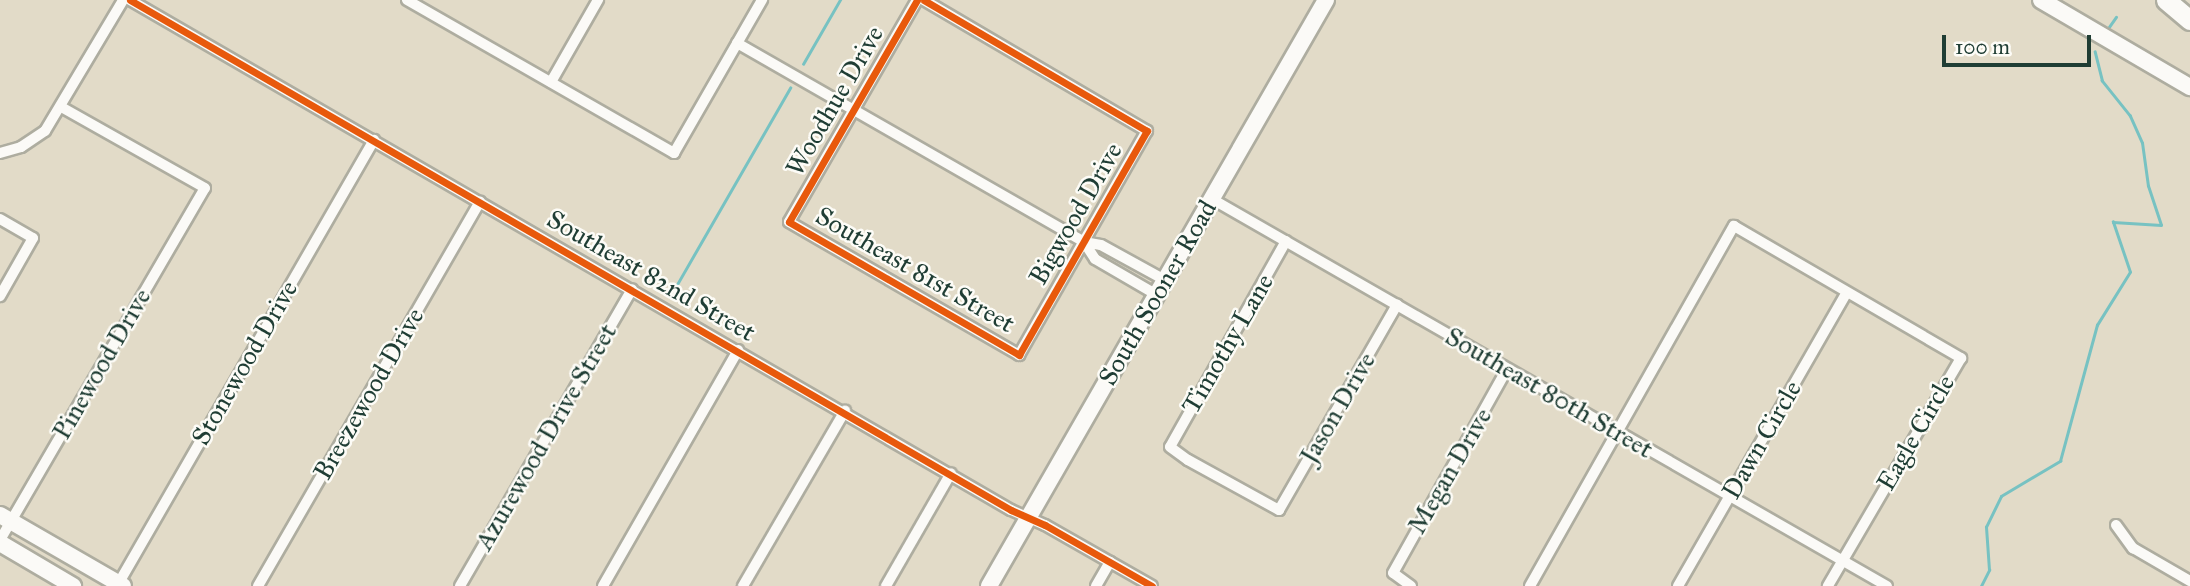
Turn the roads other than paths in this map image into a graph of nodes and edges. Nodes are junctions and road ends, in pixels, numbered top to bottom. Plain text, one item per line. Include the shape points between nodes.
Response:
1 (123, 0) edge
2 (130, 0) edge
3 (407, 0) edge
4 (598, 0) edge
5 (762, 0) edge
6 (917, 0) edge
7 (924, 0) edge
8 (1326, 0) edge
9 (2041, 0) edge
10 (2166, 0) edge
11 (2190, 20) edge
12 (737, 43) junction
13 (551, 82) junction
14 (2190, 87) edge
15 (61, 107) junction
16 (854, 110) junction
17 (374, 140) junction
18 (0, 153) edge
19 (1212, 199) junction
20 (480, 202) junction
21 (0, 219) edge
22 (789, 222) joint
23 (1286, 241) junction
24 (1084, 242) junction
25 (1161, 287) junction
26 (632, 289) junction
27 (1846, 294) junction
28 (0, 296) edge
29 (1398, 305) junction
30 (738, 350) junction
31 (1019, 355) joint
32 (1507, 369) junction
33 (845, 411) junction
34 (1618, 433) junction
35 (951, 473) junction
36 (1729, 497) junction
37 (1279, 510) joint
38 (1028, 517) junction
39 (6, 518) edge
40 (2116, 525) dead end
41 (0, 542) edge
42 (1843, 560) junction
43 (1110, 562) junction
44 (2190, 581) edge
45 (119, 585) edge
46 (74, 586) edge
47 (258, 586) edge
48 (460, 586) edge
49 (603, 586) edge
50 (743, 586) edge
51 (886, 586) edge
52 (989, 586) edge
53 (1096, 586) edge
54 (1152, 586) edge
55 (1411, 586) edge
56 (1530, 586) edge
57 (1678, 586) edge
58 (1828, 586) edge
59 (1887, 586) edge

1 - 15 street
2 - 17 street, Southeast 82nd Street
3 - 13 street
4 - 13 street
5 - 12 street
6 - 16 street, Woodhue Drive
7 - 24 street, Bigwood Drive via 1147,131
8 - 19 main road, South Sooner Road
9 - 14 main road
10 - 11 highway
12 - 13 street via 674,153
12 - 16 street
15 - 18 street via 38,138
15 - 39 street, Pinewood Drive via 205,188
16 - 22 street, Woodhue Drive
16 - 24 street
17 - 20 street, Southeast 82nd Street
17 - 45 street, Stonewood Drive
19 - 23 street, Southeast 80th Street
19 - 25 main road, South Sooner Road
20 - 26 street, Southeast 82nd Street
20 - 47 street, Breezewood Drive
21 - 28 street via 33,238
22 - 31 street, Southeast 81st Street
23 - 29 street, Southeast 80th Street
23 - 37 street, Timothy Lane via 1170,447
24 - 25 street via 1101,245
24 - 25 street via 1095,259
24 - 31 street, Bigwood Drive
25 - 38 main road, South Sooner Road
26 - 30 street, Southeast 82nd Street
26 - 48 street, Azurewood Drive Street
27 - 34 street via 1734,226
27 - 36 street, Dawn Circle
27 - 42 street, Eagle Circle via 1961,358
29 - 32 street, Southeast 80th Street
29 - 37 street, Jason Drive
30 - 33 street, Southeast 82nd Street
30 - 49 street
32 - 34 street, Southeast 80th Street
32 - 55 street, Megan Drive via 1393,573
33 - 35 street, Southeast 82nd Street
33 - 50 street
34 - 36 street, Southeast 80th Street
34 - 56 street
35 - 38 street, Southeast 82nd Street
35 - 51 street
36 - 42 street, Southeast 80th Street
36 - 57 street, Dawn Circle
38 - 43 street, Southeast 82nd Street
38 - 52 main road, South Sooner Road
39 - 41 street, Pinewood Drive
39 - 45 main road
40 - 44 street via 2133,548
41 - 46 main road
42 - 58 street, Eagle Circle
42 - 59 street, Southeast 80th Street
43 - 53 street
43 - 54 street, Southeast 82nd Street

